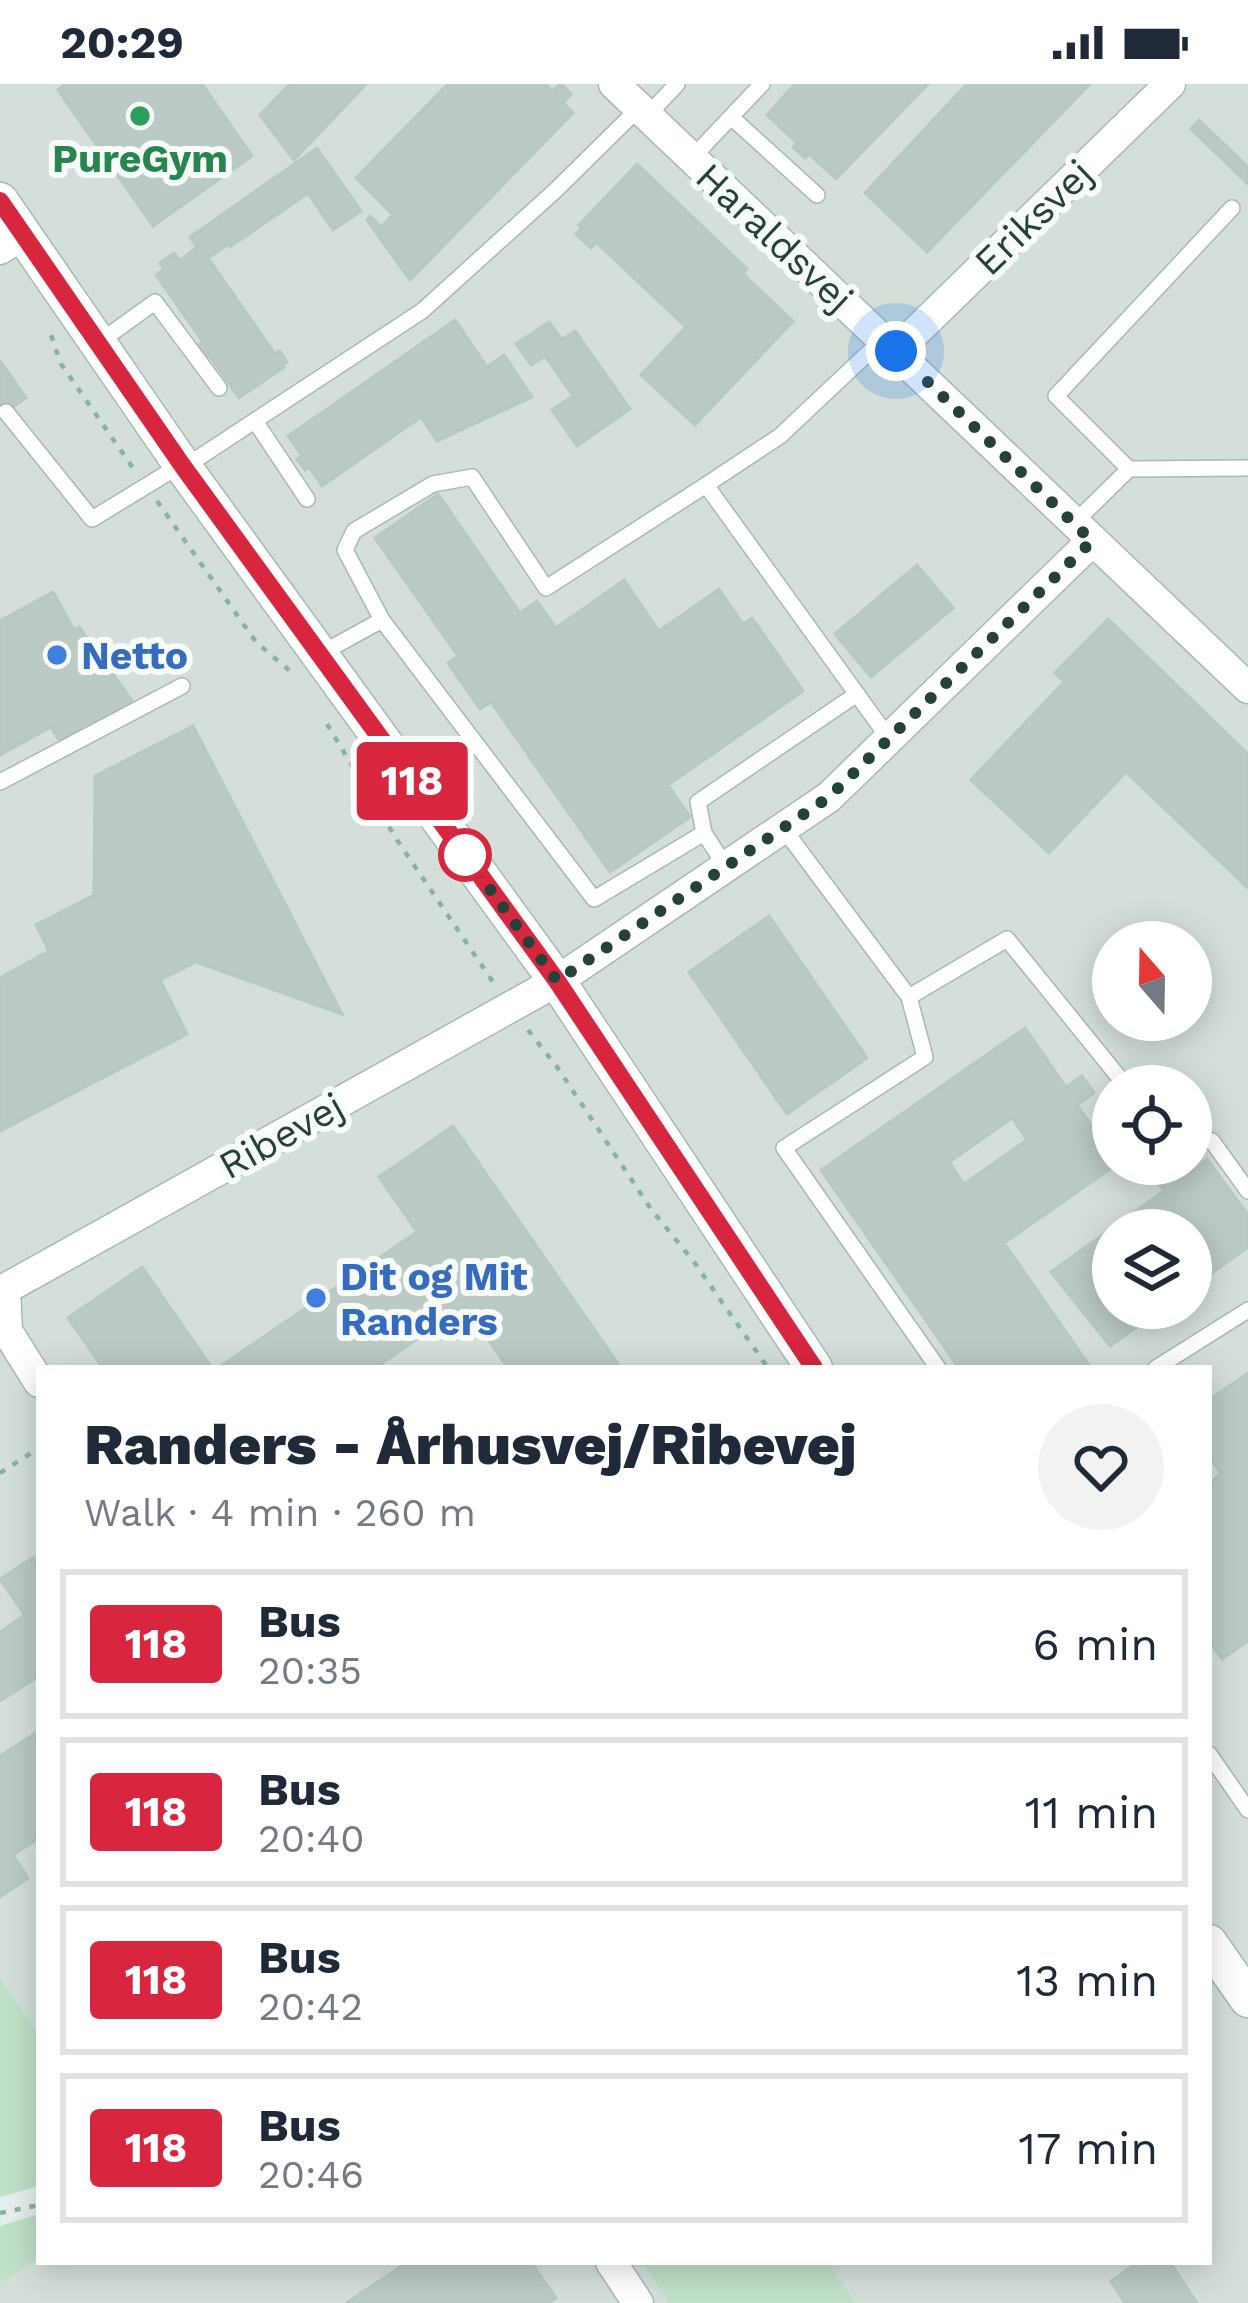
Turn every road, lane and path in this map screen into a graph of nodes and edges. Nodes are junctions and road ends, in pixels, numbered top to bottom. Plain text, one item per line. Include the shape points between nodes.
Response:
1 (614, 84) edge
2 (677, 84) edge
3 (762, 84) edge
4 (1170, 84) edge
5 (643, 112) junction
6 (730, 117) junction
7 (692, 158) junction
8 (817, 195) dead end
9 (0, 201) edge
10 (1232, 208) dead end
11 (11, 242) edge
12 (50, 330) dead end
13 (98, 343) junction
14 (890, 345) junction
15 (219, 388) dead end
16 (6, 412) dead end
17 (255, 421) junction
18 (183, 466) junction
19 (1248, 468) edge
20 (1129, 469) junction
21 (146, 485) junction
22 (706, 485) junction
23 (308, 499) dead end
24 (1083, 532) junction
25 (382, 620) junction
26 (310, 668) junction
27 (182, 686) dead end
28 (1248, 688) edge
29 (857, 694) junction
30 (325, 721) dead end
31 (890, 740) junction
32 (0, 782) edge
33 (783, 829) junction
34 (704, 833) junction
35 (726, 866) junction
36 (557, 981) junction
37 (909, 997) junction
38 (509, 1006) junction
39 (1109, 1065) edge
40 (1212, 1142) edge
41 (1248, 1191) edge
42 (3, 1289) edge
43 (1248, 1310) edge
44 (767, 1365) edge
45 (812, 1365) edge
46 (936, 1365) edge
47 (1161, 1365) edge
48 (36, 1377) edge
49 (36, 1450) edge
50 (0, 1473) edge
51 (1212, 1758) edge
52 (1248, 1810) edge
53 (1212, 1947) edge
54 (1248, 1999) edge
55 (36, 2206) edge
56 (0, 2212) edge
57 (613, 2265) edge
58 (638, 2303) edge

1 - 5 street, Haraldsvej
2 - 5 lane
3 - 6 lane
4 - 14 street, Eriksvej
5 - 7 street, Haraldsvej
5 - 17 lane via 422,311
6 - 7 lane
6 - 8 lane
7 - 14 street, Haraldsvej
9 - 11 main road
10 - 20 lane via 1056,396
11 - 13 main road
12 - 21 path via 61,364
13 - 15 lane via 155,302
13 - 18 main road
14 - 22 lane
14 - 24 street, Haraldsvej
16 - 21 lane via 92,519
17 - 18 lane
17 - 23 lane
18 - 21 lane
18 - 26 main road
19 - 20 lane
20 - 24 lane
21 - 26 path via 256,643
22 - 25 lane via 546,588 472,477 433,484 354,531 345,550
22 - 29 lane
24 - 28 street, Haraldsvej
24 - 31 street, Ribevej
25 - 26 lane
25 - 34 lane via 594,899
26 - 36 main road
27 - 32 lane
29 - 31 lane
29 - 34 lane via 698,802
30 - 38 path
31 - 33 street, Ribevej
33 - 35 street, Ribevej
33 - 37 lane
34 - 35 lane
35 - 36 street, Ribevej
36 - 38 street, Ribevej
36 - 45 main road
37 - 39 lane via 1007,939
37 - 46 lane via 925,1057 784,1148
38 - 42 street, Ribevej
38 - 44 path
40 - 41 lane
42 - 48 street, Ribevej via 7,1331
43 - 47 lane
49 - 50 path
51 - 52 lane
53 - 54 main road
55 - 56 path
57 - 58 street

